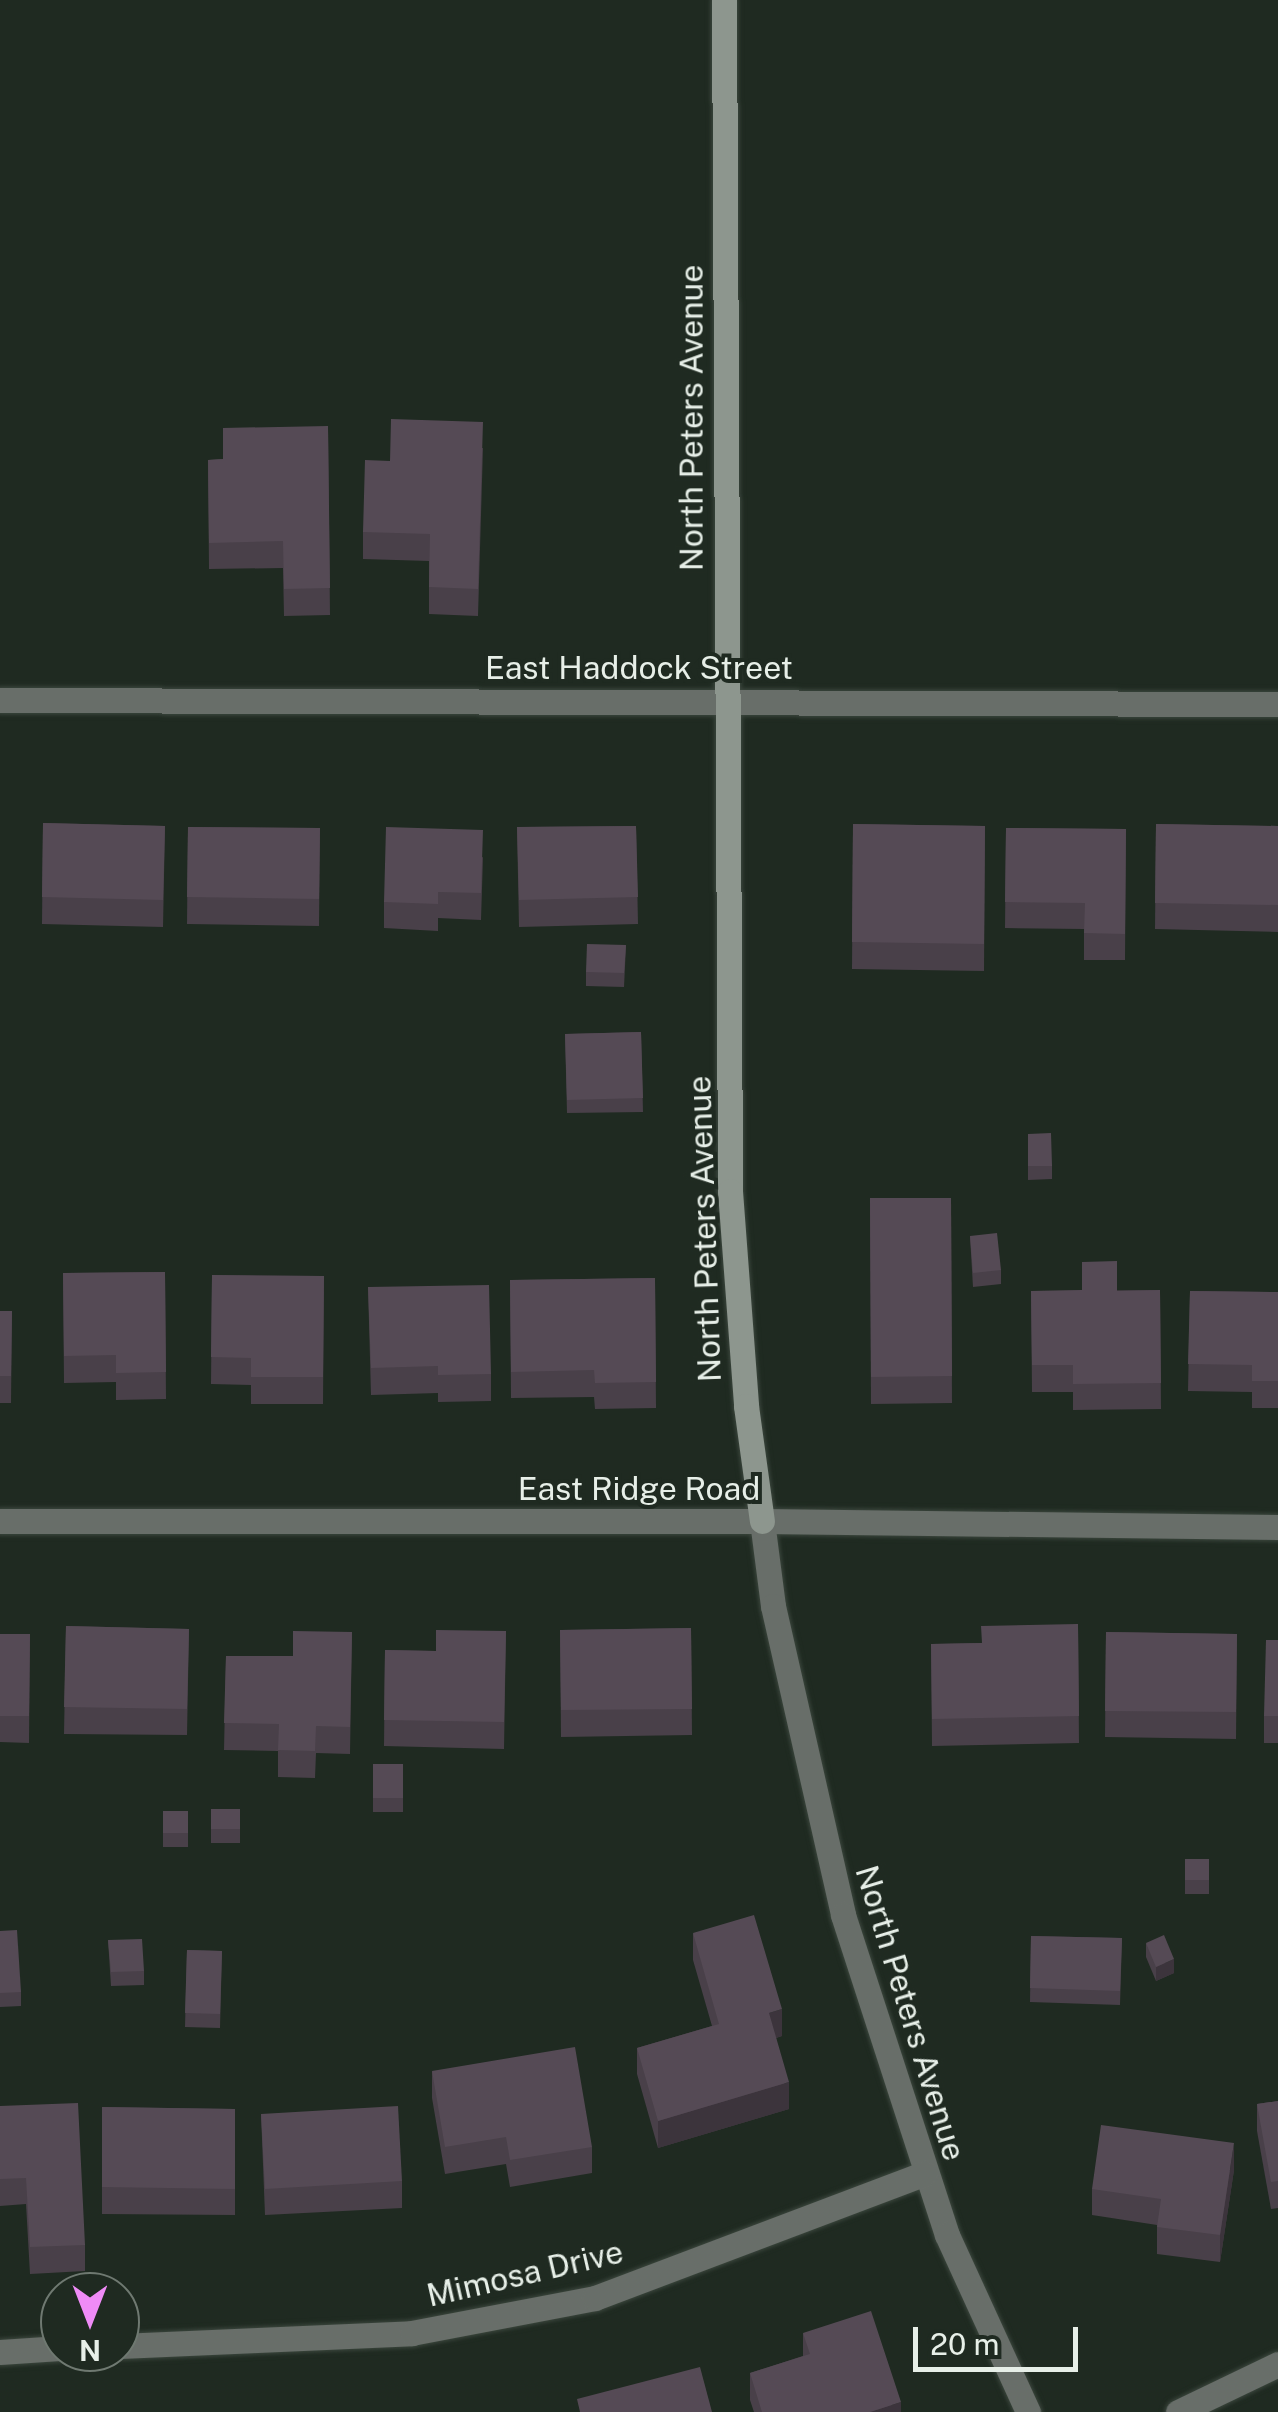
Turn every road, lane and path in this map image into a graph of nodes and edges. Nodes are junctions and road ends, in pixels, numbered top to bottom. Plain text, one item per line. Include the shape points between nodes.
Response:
1 (724, 0) edge
2 (0, 700) edge
3 (725, 701) junction
4 (1278, 704) edge
5 (0, 1521) edge
6 (762, 1521) junction
7 (1278, 1527) edge
8 (924, 2173) junction
9 (140, 2345) edge
10 (40, 2349) edge
11 (0, 2352) edge
12 (1278, 2364) edge
13 (1028, 2412) edge
14 (1178, 2412) edge

1 - 3 street, North Peters Avenue
2 - 3 street, East Haddock Street
3 - 4 street, East Haddock Street
3 - 6 street, North Peters Avenue via 730,1191
5 - 6 street, East Ridge Road
6 - 7 street, East Ridge Road
6 - 8 street, North Peters Avenue via 773,1606 839,1896
8 - 9 street, Mimosa Drive via 596,2298 412,2333
8 - 13 street, North Peters Avenue
10 - 11 street
12 - 14 street

